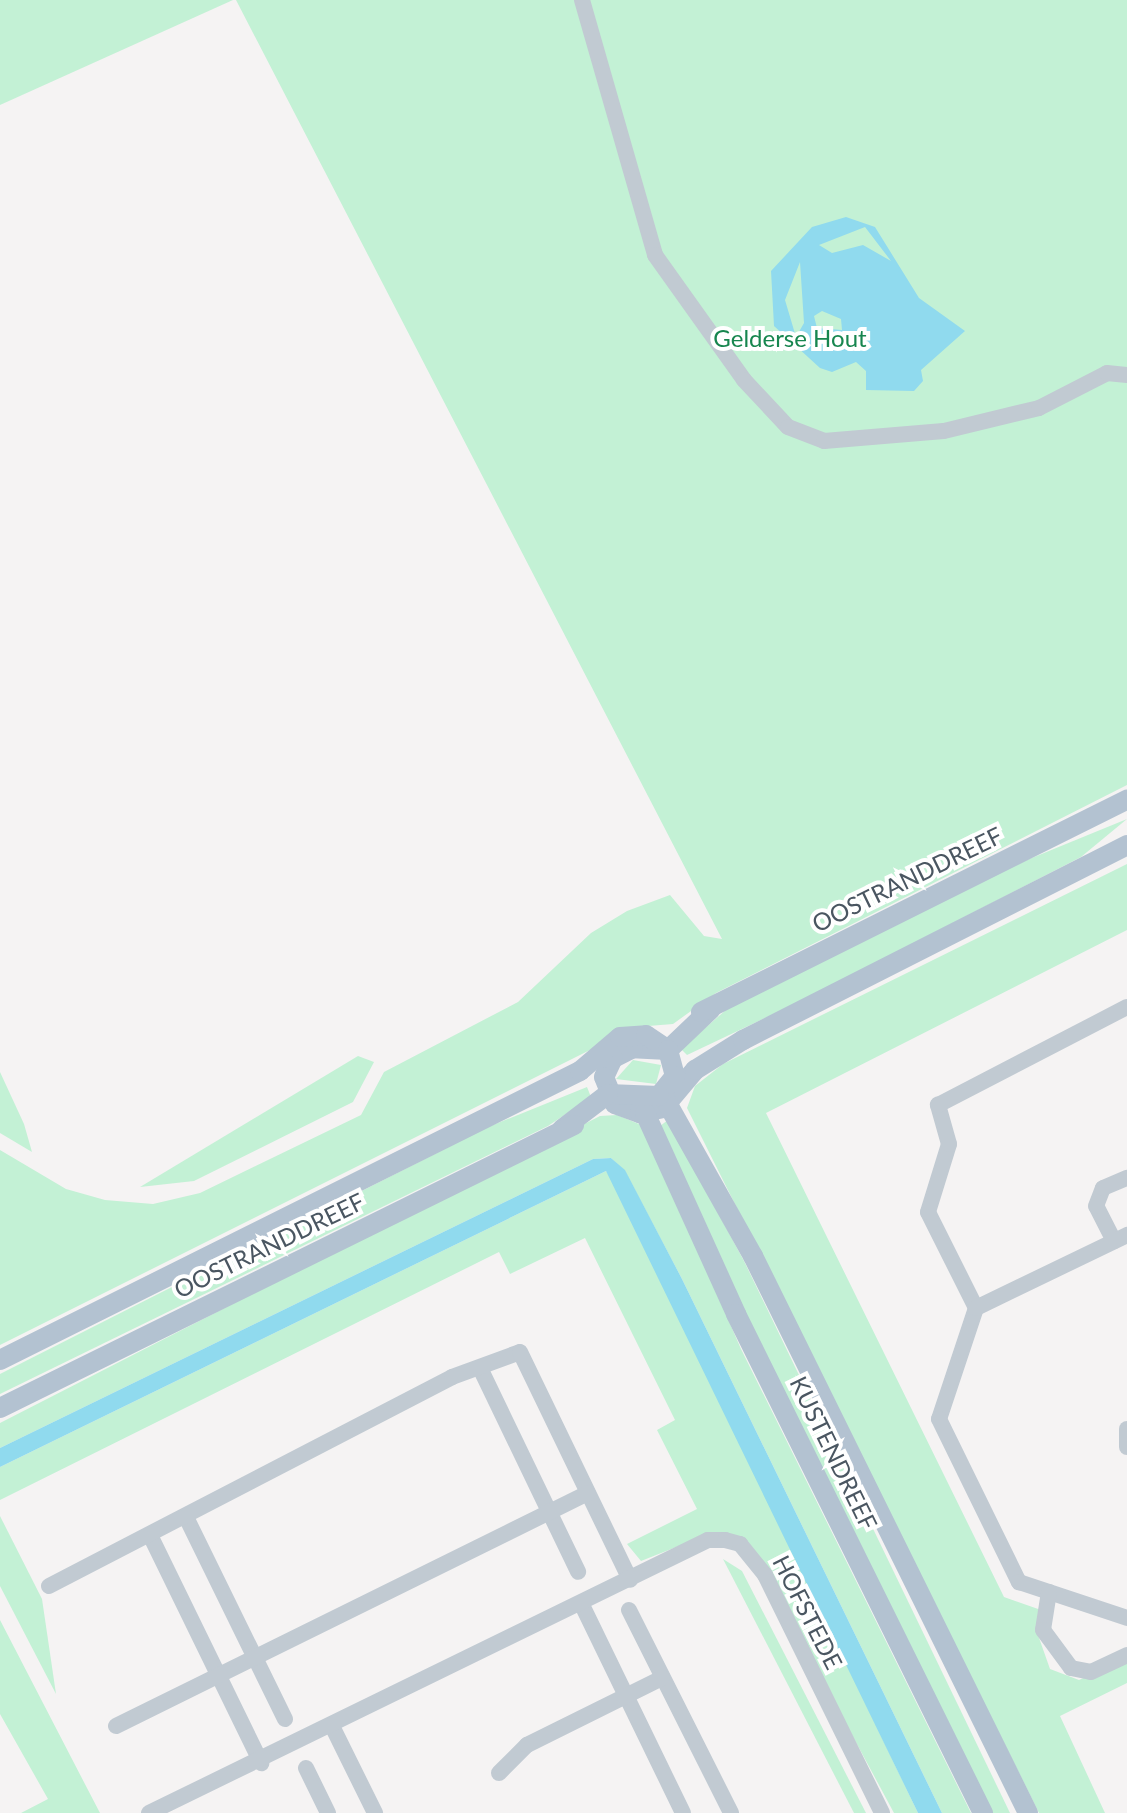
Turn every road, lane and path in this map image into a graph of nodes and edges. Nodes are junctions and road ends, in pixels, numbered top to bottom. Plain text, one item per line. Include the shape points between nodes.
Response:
1 (582, 0) edge
2 (1127, 375) edge
3 (1127, 800) edge
4 (1127, 845) edge
5 (1127, 1007) edge
6 (664, 1045) junction
7 (599, 1067) junction
8 (683, 1072) junction
9 (612, 1099) junction
10 (668, 1099) junction
11 (645, 1113) junction
12 (1127, 1178) edge
13 (1121, 1238) edge
14 (976, 1308) junction
15 (0, 1360) edge
16 (481, 1370) junction
17 (0, 1408) edge
18 (1127, 1429) edge
19 (1127, 1447) edge
20 (588, 1493) junction
21 (549, 1511) junction
22 (186, 1517) junction
23 (150, 1535) junction
24 (578, 1572) dead end
25 (630, 1580) junction
26 (49, 1586) dead end
27 (1049, 1592) junction
28 (582, 1605) junction
29 (629, 1610) dead end
30 (1127, 1618) edge
31 (1127, 1655) edge
32 (255, 1658) junction
33 (219, 1676) junction
34 (662, 1678) junction
35 (627, 1695) junction
36 (285, 1719) dead end
37 (116, 1726) dead end
38 (333, 1728) junction
39 (261, 1763) junction
40 (306, 1768) dead end
41 (499, 1773) dead end
42 (149, 1813) edge
43 (328, 1813) edge
44 (375, 1813) edge
45 (683, 1813) edge
46 (731, 1813) edge
47 (882, 1813) edge
48 (983, 1813) edge
49 (1028, 1813) edge

1 - 2 street via 655,255 744,380 788,427 824,441 944,431 1039,408 1107,373
3 - 6 main road, OOSTRANDDREEF via 711,1009
4 - 8 main road
5 - 14 street via 946,1096 939,1120 949,1144 928,1212
6 - 7 main road via 620,1037
6 - 8 main road
7 - 9 main road
7 - 15 main road, OOSTRANDDREEF
8 - 10 main road
9 - 10 main road
9 - 11 main road
9 - 17 main road, OOSTRANDDREEF via 562,1129
10 - 11 main road
10 - 49 main road, KUSTENDREEF
11 - 48 main road, KUSTENDREEF via 736,1314
12 - 13 street via 1103,1188 1096,1206
13 - 14 street
14 - 27 street via 939,1419 1019,1582
16 - 20 street via 520,1352
16 - 21 street
16 - 22 street via 452,1377 223,1491
18 - 19 street
20 - 21 street
20 - 25 street
21 - 24 street
21 - 32 street via 414,1580 400,1579
22 - 23 street
22 - 32 street
23 - 26 street
23 - 33 street
25 - 28 street, HOFSTEDE
25 - 47 street, HOFSTEDE via 708,1540 740,1544 765,1575
27 - 30 street
27 - 31 street via 1043,1630 1071,1668 1091,1672
28 - 35 street
28 - 38 street, HOFSTEDE
29 - 34 street
32 - 33 street
32 - 36 street
33 - 37 street
33 - 39 street
34 - 35 street
34 - 46 street
35 - 41 street via 527,1745
35 - 45 street
38 - 39 street, HOFSTEDE
38 - 44 street
39 - 42 street, HOFSTEDE
40 - 43 street

